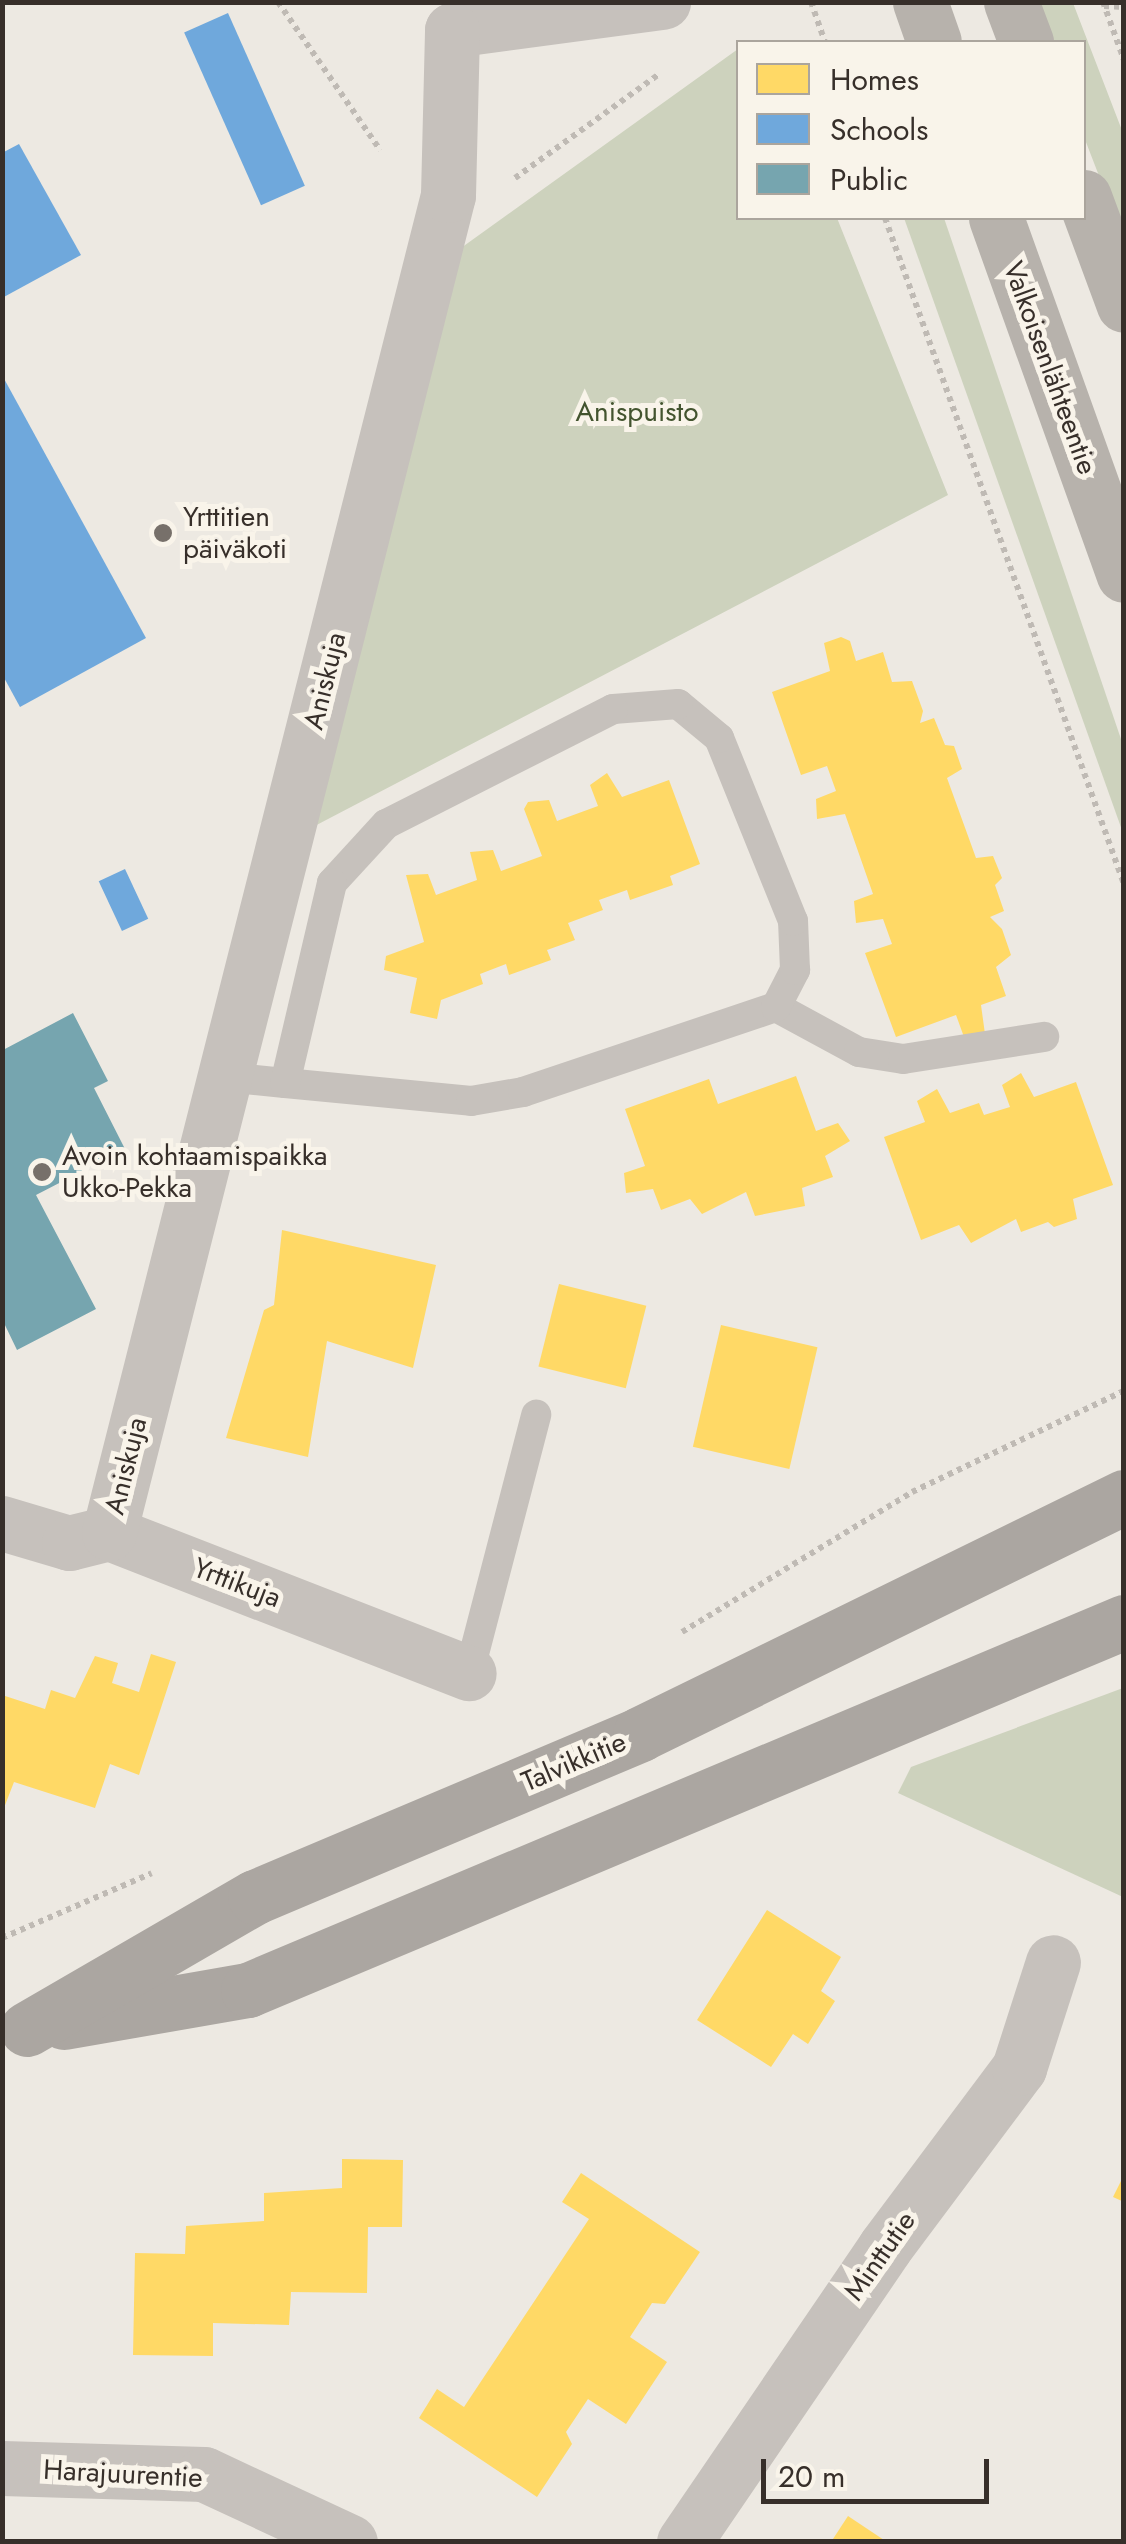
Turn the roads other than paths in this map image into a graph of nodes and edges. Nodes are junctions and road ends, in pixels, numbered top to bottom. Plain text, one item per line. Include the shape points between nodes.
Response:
1 (663, 2) edge
2 (920, 2) edge
3 (1011, 2) edge
4 (442, 16) edge
5 (933, 40) edge
6 (1025, 40) edge
7 (1086, 202) edge
8 (997, 220) edge
9 (1124, 305) edge
10 (1124, 576) edge
11 (776, 1007) junction
12 (1044, 1036) dead end
13 (225, 1077) junction
14 (286, 1083) junction
15 (536, 1415) dead end
16 (1124, 1497) edge
17 (2, 1523) edge
18 (108, 1533) junction
19 (1124, 1622) edge
20 (468, 1673) joint
21 (1054, 1962) dead end
22 (15, 2033) edge
23 (2, 2468) edge
24 (350, 2542) edge
25 (684, 2542) edge

1 - 4 street, Aniskuja
2 - 5 main road
3 - 6 main road
4 - 13 street, Aniskuja via 448,195
7 - 9 main road
8 - 10 main road, Valkoisenlähteentie
11 - 12 lane via 858,1052 902,1059
11 - 14 lane via 523,1092 471,1101
11 - 14 lane via 795,970 793,921 719,738 678,704 612,709 386,824 332,883
13 - 14 lane
13 - 18 street, Aniskuja
15 - 20 lane
16 - 22 main road, Talvikkitie via 640,1734 256,1897
17 - 18 street, Yrttikuja via 69,1543
18 - 20 street, Yrttikuja
19 - 22 main road, Talvikkitie via 248,1990
21 - 25 street, Minttutie via 1018,2068 884,2247
23 - 24 street, Harajuurentie via 204,2474

